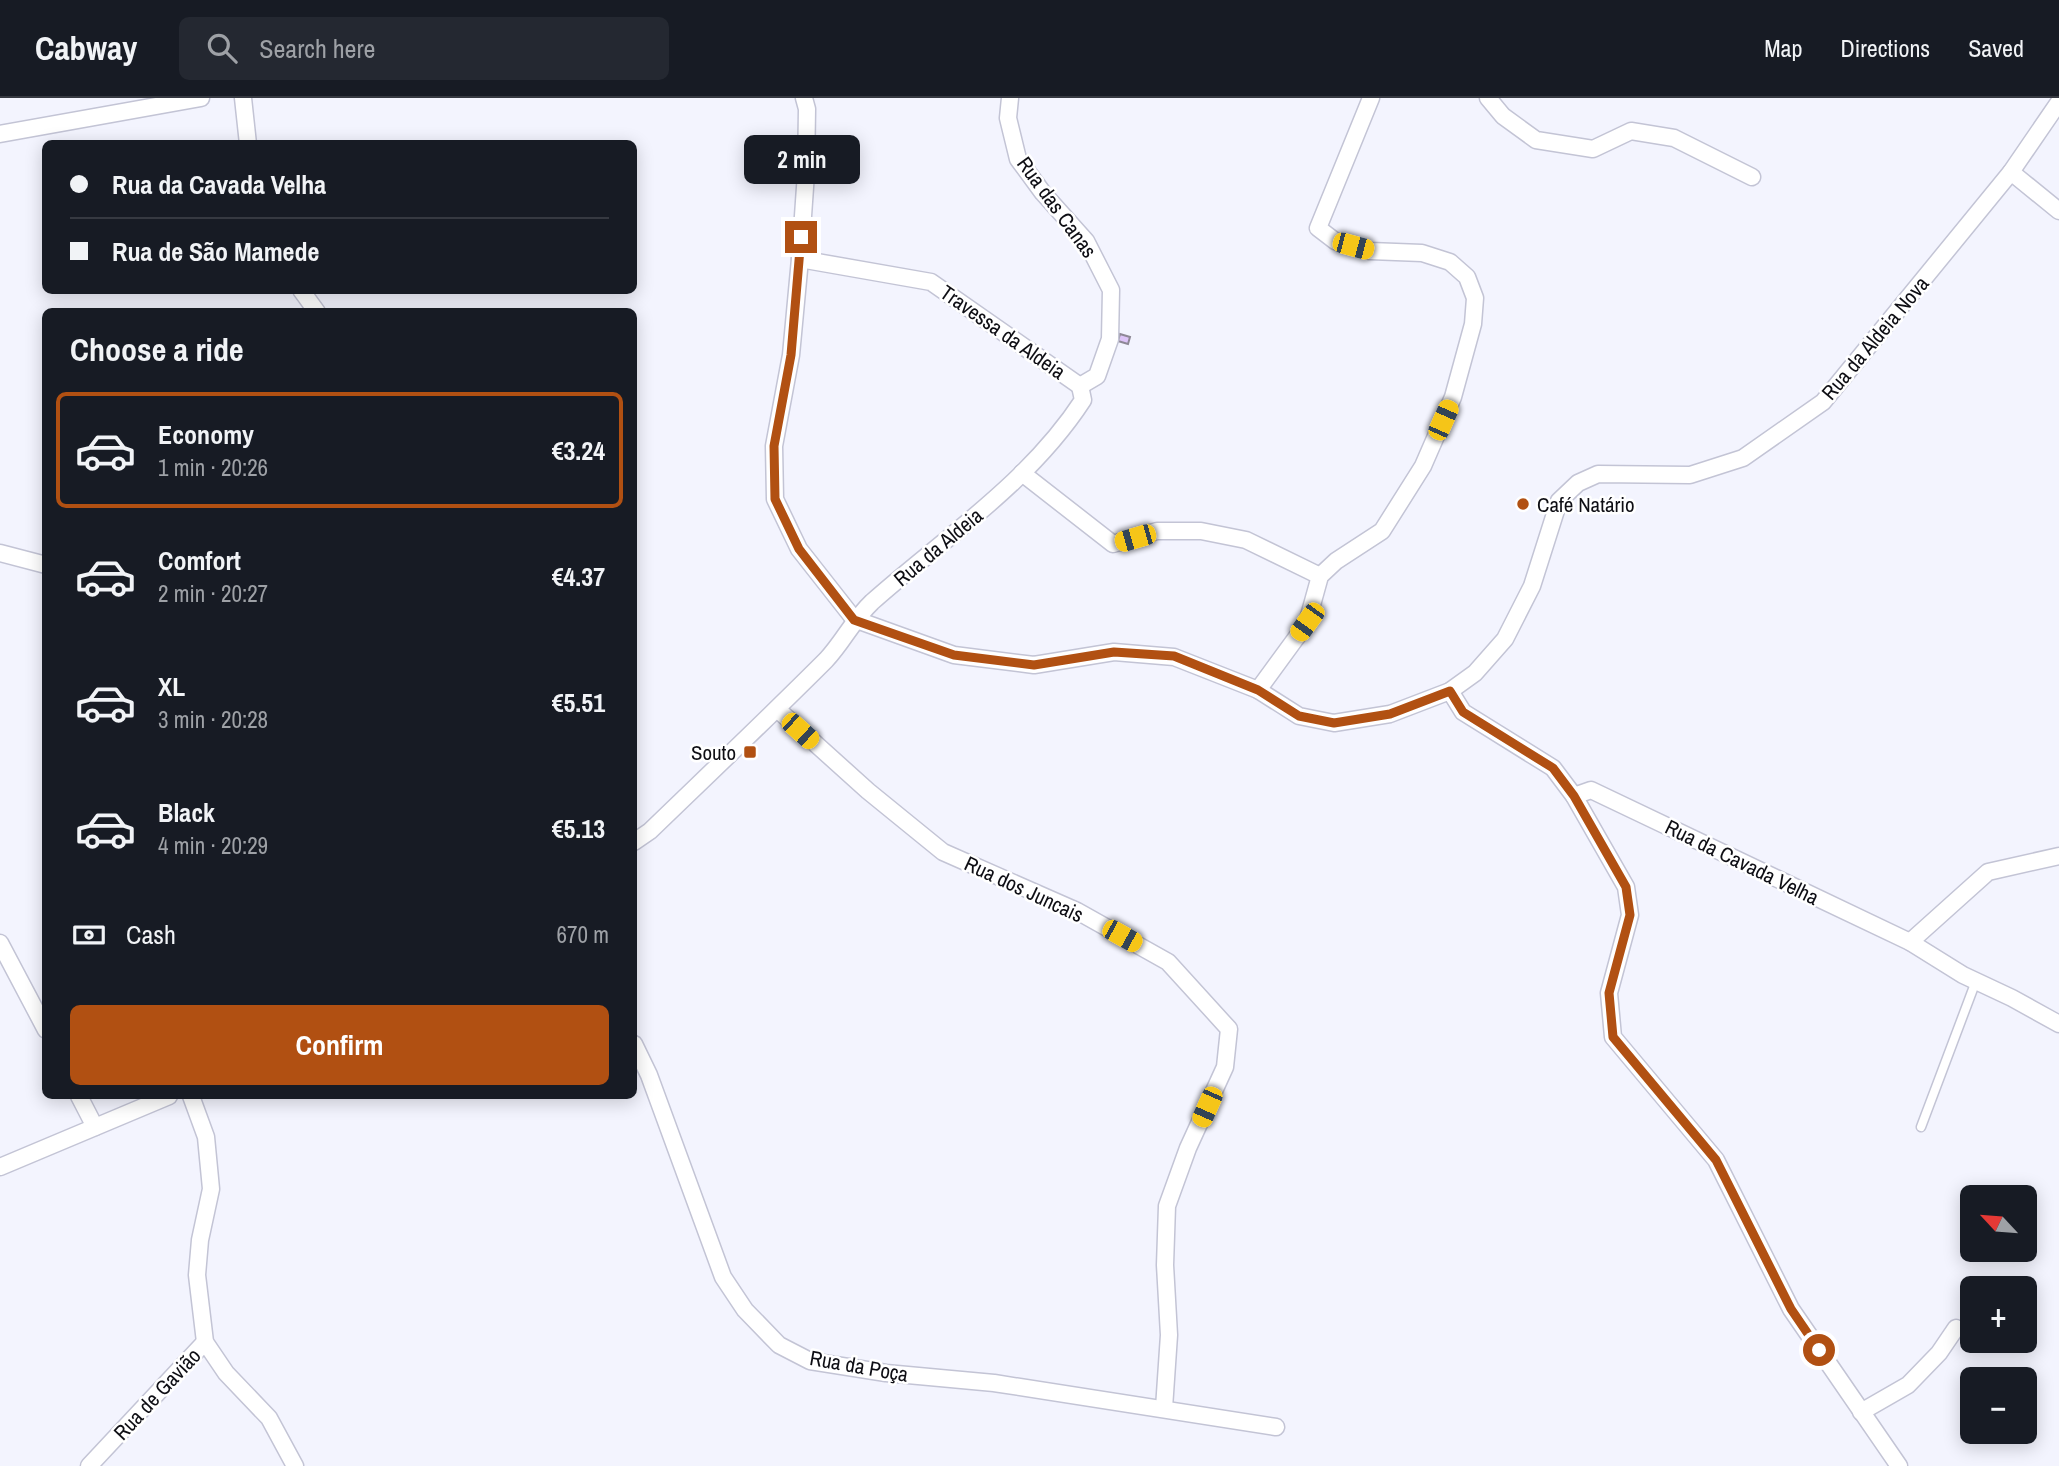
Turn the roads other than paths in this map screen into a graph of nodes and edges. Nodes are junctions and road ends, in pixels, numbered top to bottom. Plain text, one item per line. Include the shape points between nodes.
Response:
1 (201, 98) edge
2 (243, 98) edge
3 (804, 98) edge
4 (1010, 98) edge
5 (1371, 98) edge
6 (1488, 98) edge
7 (2059, 102) edge
8 (0, 134) edge
9 (248, 140) edge
10 (2011, 173) junction
11 (1752, 177) dead end
12 (2059, 211) edge
13 (800, 258) junction
14 (1080, 386) junction
15 (1022, 473) junction
16 (0, 553) edge
17 (42, 564) edge
18 (1320, 576) junction
19 (854, 620) junction
20 (1258, 690) junction
21 (1450, 691) junction
22 (777, 709) junction
23 (1574, 796) junction
24 (637, 840) edge
25 (2059, 856) edge
26 (1910, 942) junction
27 (0, 943) edge
28 (1976, 981) junction
29 (42, 1022) edge
30 (2059, 1024) edge
31 (637, 1050) edge
32 (81, 1099) edge
33 (163, 1099) edge
34 (192, 1099) edge
35 (95, 1127) junction
36 (1921, 1127) dead end
37 (0, 1167) edge
38 (1956, 1328) dead end
39 (205, 1342) junction
40 (1164, 1408) junction
41 (1861, 1412) junction
42 (1276, 1427) dead end
43 (89, 1466) edge
44 (295, 1466) edge
45 (1899, 1466) edge

1 - 8 street
2 - 9 street
3 - 13 street via 807,134
4 - 14 street, Rua das Canas via 1008,118 1018,159 1086,241 1111,289 1110,339 1097,376
5 - 18 street via 1318,228 1335,241 1370,251 1422,253 1450,262 1466,277 1475,298 1473,324 1453,397 1423,466 1382,531
6 - 11 street via 1503,116 1536,139 1593,149 1631,131 1674,138
7 - 10 street, Rua da Aldeia Nova
10 - 12 street
10 - 21 street, Rua da Aldeia Nova via 1823,402 1743,458 1690,475 1598,474 1577,483 1559,501 1532,586 1505,639 1475,673
13 - 14 street, Travessa da Aldeia via 931,282
13 - 19 street via 791,355 774,446 775,499 799,549
14 - 15 street, Rua da Aldeia via 1083,400
15 - 18 street via 1113,544 1157,531 1201,531 1246,540
15 - 19 street, Rua da Aldeia
16 - 17 street
18 - 20 street via 1307,622
19 - 20 street, Rua da Aldeia Nova via 954,655 1034,665 1114,652 1174,656
19 - 22 street, Rua da Aldeia via 839,646
20 - 21 street, Rua da Aldeia Nova via 1299,716 1334,723 1390,714
21 - 23 street via 1463,712 1553,768
22 - 24 street, Rua da Aldeia
22 - 40 street, Rua dos Juncais via 943,852 1077,911 1168,962 1230,1029 1225,1067 1167,1206 1169,1335
23 - 26 street, Rua da Cavada Velha via 1591,790
23 - 41 street via 1626,887 1630,915 1609,993 1613,1037 1716,1160 1791,1309
25 - 26 street via 1988,872
26 - 28 street, Rua da Cavada Velha
27 - 29 street
28 - 30 street, Rua da Cavada Velha
28 - 36 lane
31 - 40 street, Rua da Poça via 723,1277 779,1345 810,1361
32 - 35 street
33 - 35 street
34 - 39 street via 206,1137 211,1189 197,1275
35 - 37 street
38 - 41 street via 1908,1385
39 - 43 street, Rua de Gavião
39 - 44 street, Rua de Gavião via 226,1373 269,1418
40 - 42 street, Rua da Poça
41 - 45 street

